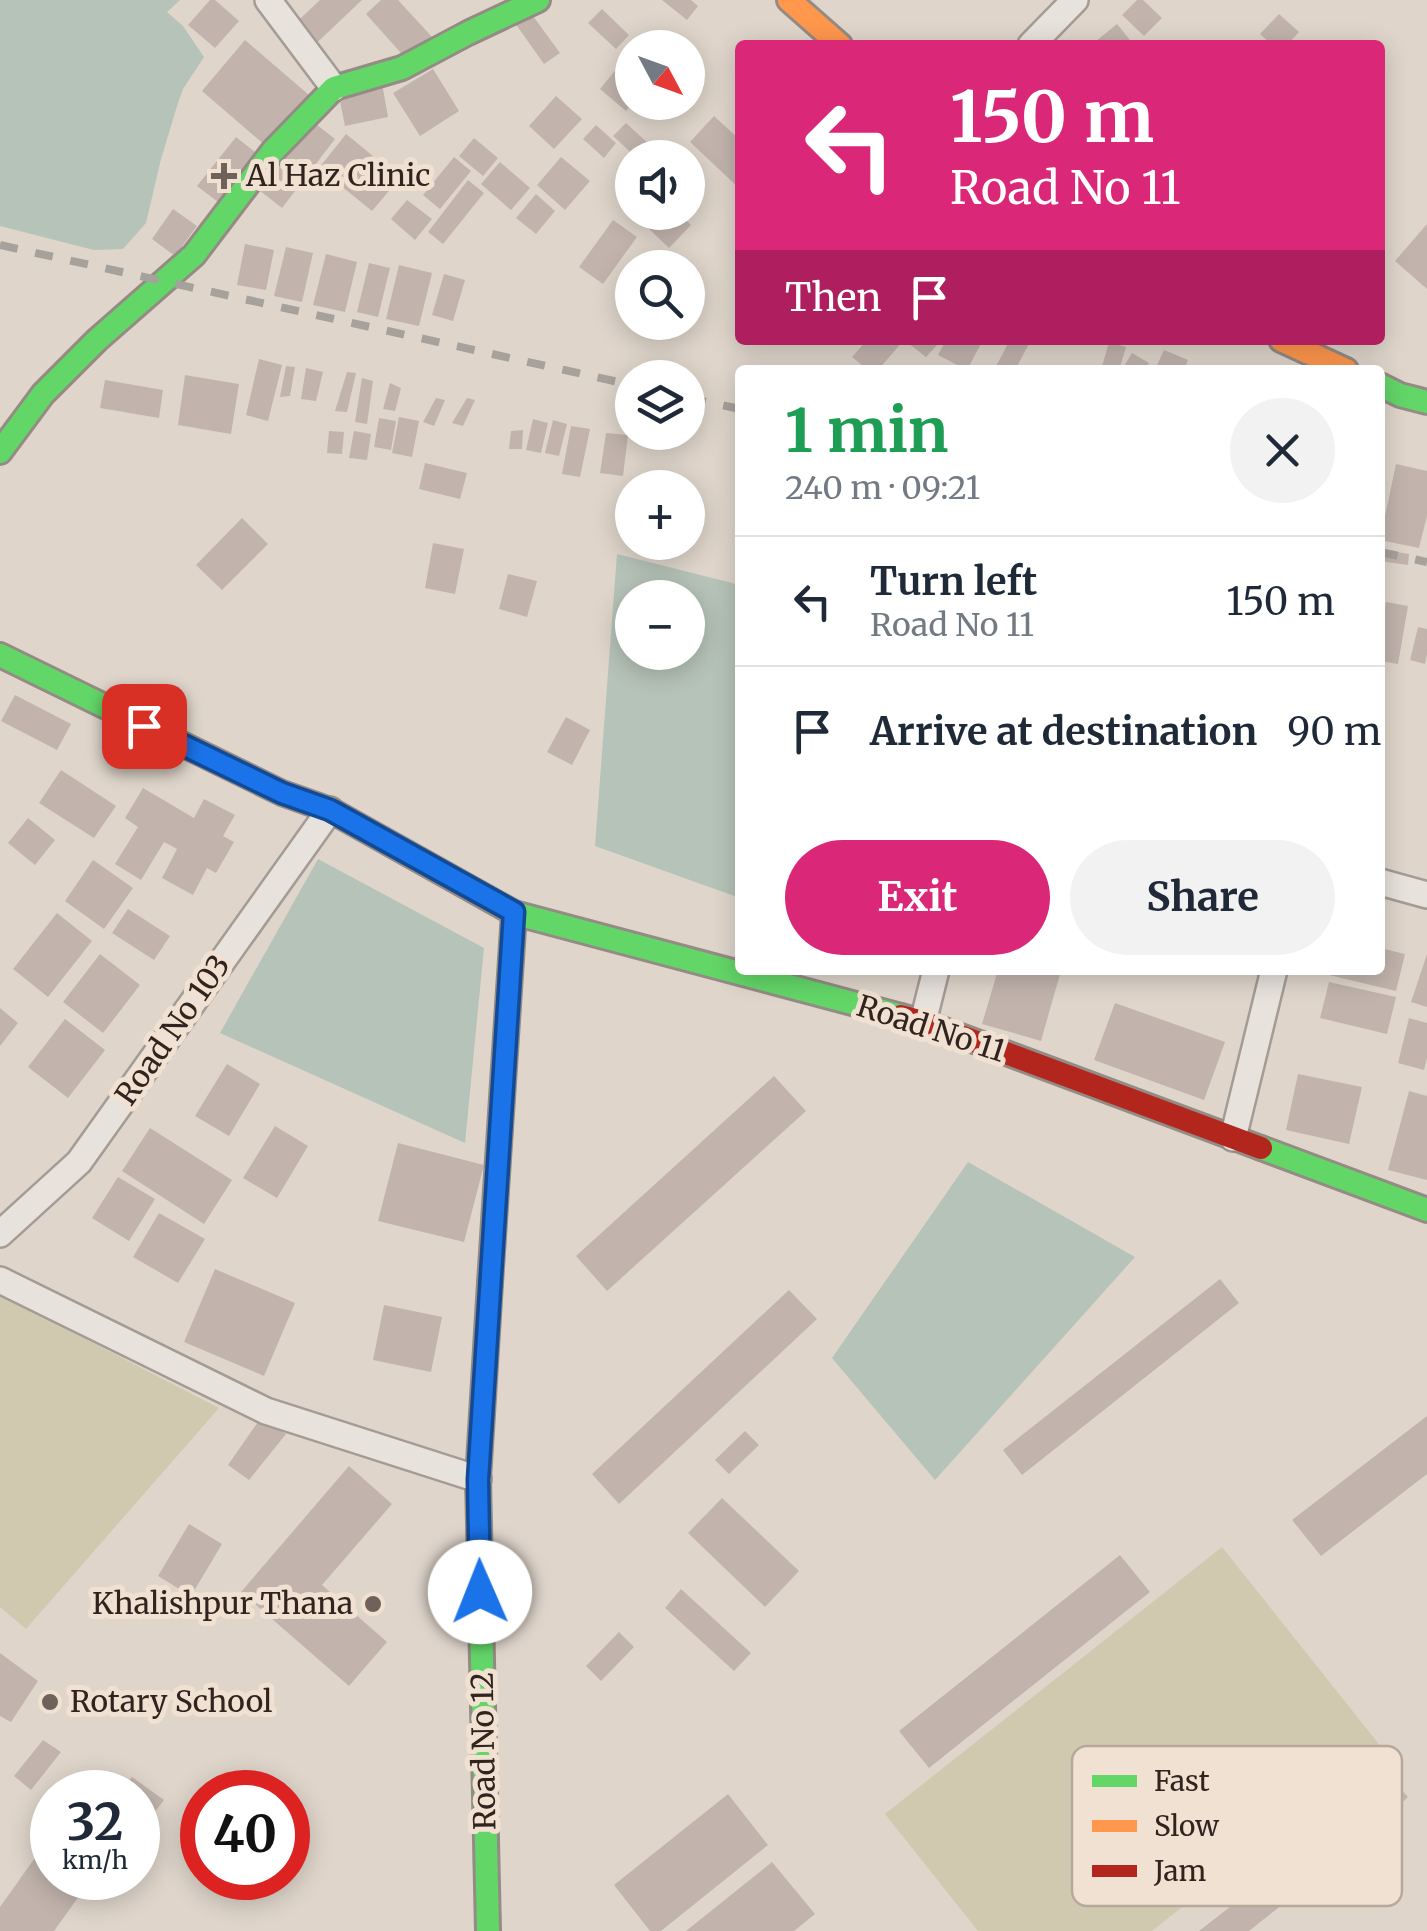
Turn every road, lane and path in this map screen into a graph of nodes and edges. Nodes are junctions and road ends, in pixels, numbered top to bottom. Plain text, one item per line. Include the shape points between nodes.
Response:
1 (268, 0) edge
2 (538, 0) edge
3 (789, 0) edge
4 (1076, 0) edge
5 (834, 40) edge
6 (1036, 40) edge
7 (334, 88) junction
8 (1292, 345) edge
9 (1335, 365) edge
10 (1385, 388) edge
11 (1427, 402) edge
12 (0, 452) edge
13 (0, 655) edge
14 (330, 810) junction
15 (1385, 883) edge
16 (1427, 895) edge
17 (514, 912) junction
18 (735, 971) edge
19 (748, 975) edge
20 (935, 975) edge
21 (1273, 975) edge
22 (923, 1022) junction
23 (1233, 1138) junction
24 (1427, 1210) edge
25 (0, 1234) edge
26 (0, 1280) edge
27 (478, 1480) junction
28 (488, 1931) edge

1 - 7 street
2 - 7 main road via 402,68
3 - 5 main road
4 - 6 street
7 - 12 main road via 273,151 194,256 43,394
8 - 9 main road
10 - 11 main road
13 - 14 main road, Road No 11 via 282,793
14 - 17 main road, Road No 11
14 - 25 street, Road No 103 via 79,1162
15 - 16 street
17 - 18 main road, Road No 11
17 - 27 main road, Road No 12
19 - 22 main road, Road No 11
20 - 22 street
21 - 23 street
22 - 23 main road, Road No 11
23 - 24 main road, Road No 11
26 - 27 street via 266,1411
27 - 28 main road, Road No 12

